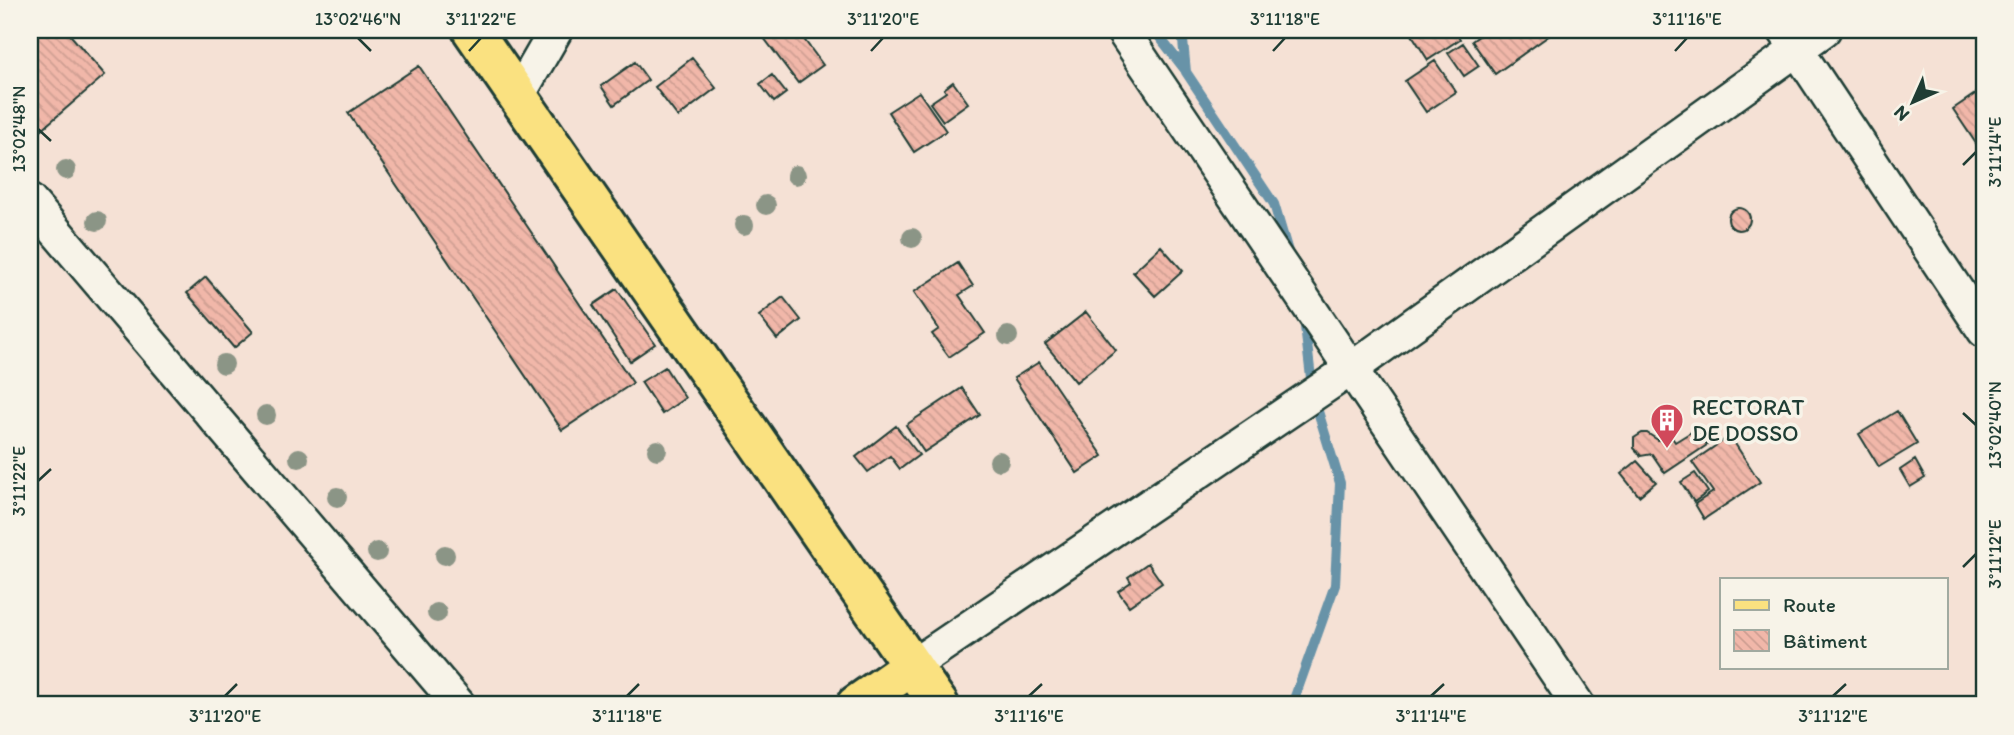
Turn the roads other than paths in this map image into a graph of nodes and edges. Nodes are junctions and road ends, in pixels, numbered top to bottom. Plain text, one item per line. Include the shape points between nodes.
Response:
1 (472, 30) edge
2 (556, 30) edge
3 (1122, 30) edge
4 (1824, 30) edge
5 (1791, 39) edge
6 (518, 96) junction
7 (30, 201) edge
8 (1984, 331) edge
9 (1350, 369) junction
10 (912, 666) junction
11 (459, 705) edge
12 (856, 705) edge
13 (939, 705) edge
14 (1578, 705) edge

1 - 6 main road
2 - 6 street
3 - 9 street
4 - 5 street
5 - 8 street
5 - 9 street
6 - 10 main road
7 - 11 street
9 - 10 street
9 - 14 street
10 - 12 main road
10 - 13 main road

